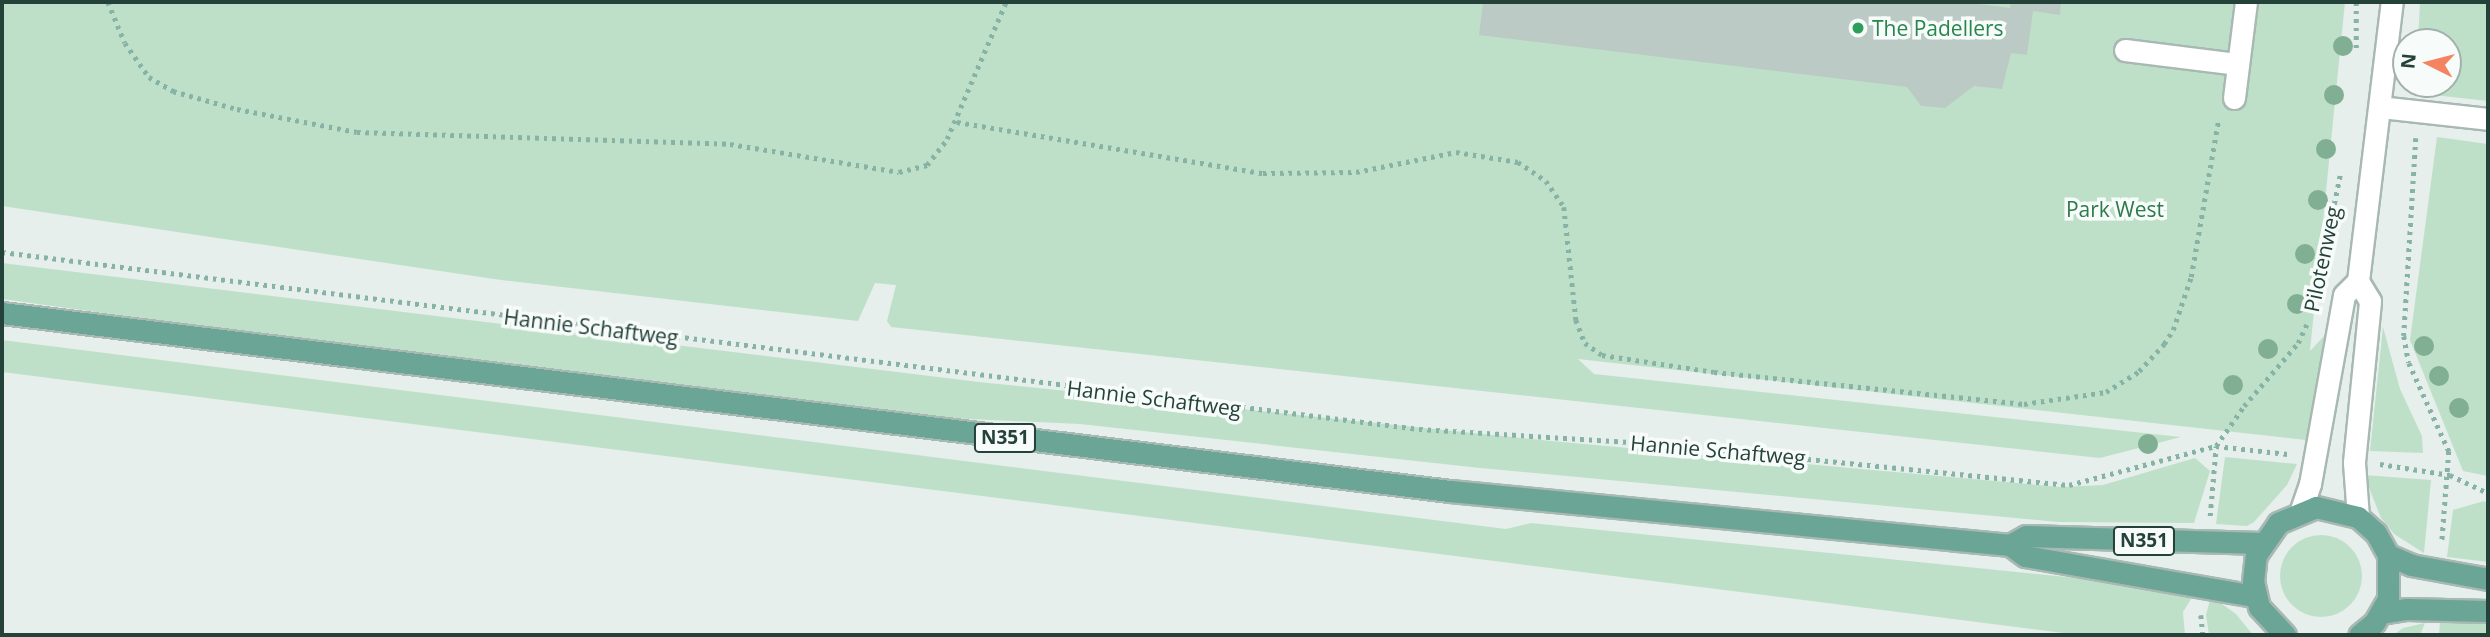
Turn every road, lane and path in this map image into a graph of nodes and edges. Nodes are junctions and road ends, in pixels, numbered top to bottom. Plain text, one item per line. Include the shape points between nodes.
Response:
1 (108, 2) edge
2 (1006, 2) edge
3 (2246, 2) edge
4 (2392, 2) edge
5 (2125, 50) dead end
6 (2238, 64) junction
7 (2234, 98) dead end
8 (2380, 107) junction
9 (2408, 110) junction
10 (2219, 118) dead end
11 (2488, 119) edge
12 (957, 122) junction
13 (2342, 162) dead end
14 (2, 252) edge
15 (2358, 281) junction
16 (2318, 289) dead end
17 (2, 313) edge
18 (2310, 317) dead end
19 (2216, 446) junction
20 (2302, 455) dead end
21 (2367, 463) dead end
22 (2450, 475) junction
23 (2488, 493) edge
24 (2301, 510) junction
25 (2358, 517) junction
26 (2210, 520) dead end
27 (2261, 543) junction
28 (2010, 545) junction
29 (2442, 547) dead end
30 (2388, 555) junction
31 (2488, 579) edge
32 (2255, 596) junction
33 (2488, 611) edge
34 (2381, 613) junction
35 (2284, 635) edge
36 (2359, 635) edge

1 - 12 path via 129,50 159,85 237,109 357,132 703,141 899,172 927,165
2 - 12 path
3 - 6 street
4 - 8 street, Pilotenweg
5 - 6 street
6 - 7 street
8 - 9 street
8 - 15 street, Pilotenweg
9 - 11 street
9 - 22 path via 2418,154 2404,336 2409,363 2446,443
10 - 12 path via 2191,277 2174,330 2139,371 2106,392 2024,404 1677,367 1593,350 1580,333 1564,207 1546,181 1518,162 1456,152 1356,172 1263,173
13 - 16 path, Pilotenweg
14 - 19 path, Hannie Schaftweg via 1419,429 1647,443 2069,485
15 - 24 street, Pilotenweg via 2344,295 2311,484
15 - 25 street, Pilotenweg via 2370,301 2354,462
17 - 28 main road, N351 via 1436,490
18 - 19 path, Pilotenweg via 2298,343
19 - 20 path, Hannie Schaftweg
19 - 26 path
21 - 22 path
22 - 23 path
22 - 29 path
24 - 25 main road via 2330,508
24 - 27 main road via 2278,523
25 - 30 main road via 2376,533
27 - 28 main road, N351 via 2026,536
27 - 32 main road via 2253,569
28 - 32 main road, N351 via 2025,556
30 - 31 main road via 2411,565
30 - 34 main road via 2391,584
32 - 35 main road via 2266,618
33 - 34 main road via 2407,609
34 - 36 main road

